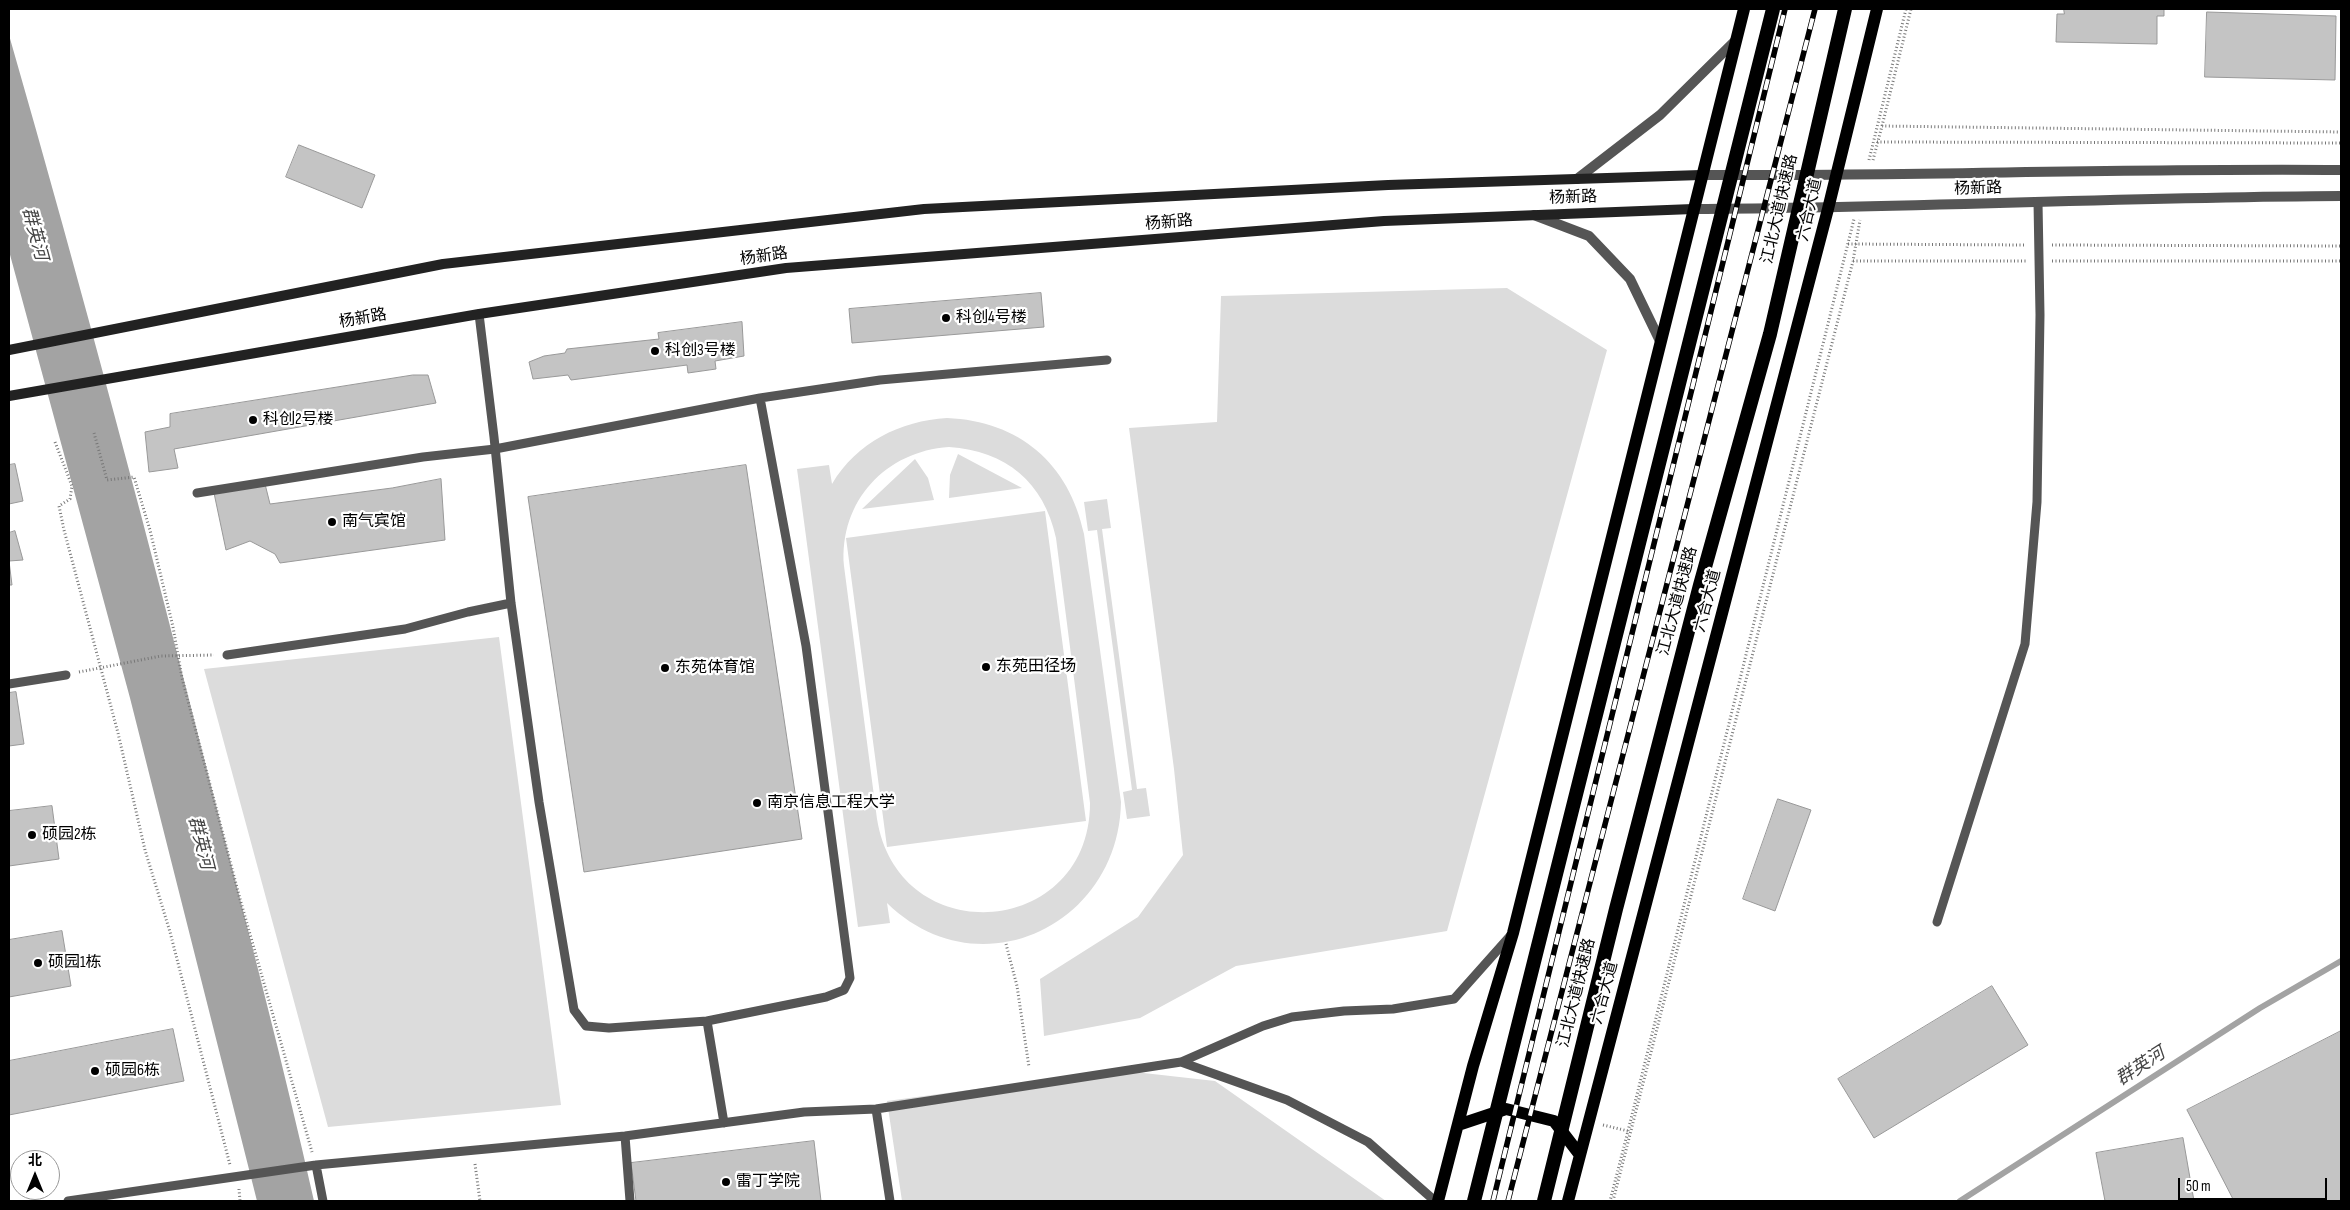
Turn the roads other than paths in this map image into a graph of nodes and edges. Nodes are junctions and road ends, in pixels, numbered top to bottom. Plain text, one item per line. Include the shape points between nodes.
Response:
1 (1744, 9) edge
2 (1773, 9) edge
3 (1845, 9) edge
4 (1876, 9) edge
5 (1737, 39) junction
6 (2341, 170) edge
7 (1701, 175) junction
8 (1834, 175) junction
9 (1577, 179) junction
10 (2341, 196) edge
11 (2038, 202) junction
12 (1693, 209) junction
13 (1828, 209) junction
14 (1533, 215) junction
15 (479, 314) junction
16 (1660, 341) junction
17 (9, 350) edge
18 (1107, 360) dead end
19 (9, 396) edge
20 (760, 398) junction
21 (495, 448) junction
22 (197, 493) dead end
23 (511, 603) junction
24 (227, 655) road end
25 (66, 675) road end
26 (9, 684) edge
27 (1937, 922) dead end
28 (1512, 933) junction
29 (707, 1021) junction
30 (1181, 1062) junction
31 (876, 1110) junction
32 (724, 1123) junction
33 (1458, 1125) junction
34 (625, 1136) junction
35 (1580, 1155) junction
36 (316, 1165) junction
37 (68, 1201) edge
38 (324, 1201) edge
39 (630, 1201) edge
40 (890, 1201) edge
41 (1436, 1201) edge
42 (1474, 1201) edge
43 (1544, 1201) edge
44 (1568, 1201) edge

1 - 5 main road
2 - 42 highway
3 - 43 highway, 江北大道快速路 via 1770,334 1697,595
4 - 8 main road, 六合大道
5 - 7 main road
5 - 9 street via 1660,115
6 - 8 street, 杨新路 via 2203,168
7 - 8 street, 杨新路
7 - 9 main road, 杨新路
7 - 12 main road
8 - 13 main road, 六合大道
9 - 17 main road, 杨新路 via 1388,184 924,209 443,264
10 - 11 street, 杨新路 via 2203,196
11 - 13 street, 杨新路
11 - 27 lane via 2037,502 2024,644
12 - 13 street, 杨新路
12 - 14 main road, 杨新路
12 - 16 main road
13 - 35 main road, 六合大道
14 - 15 main road, 杨新路 via 1384,221 786,268
14 - 16 street via 1588,236 1630,279
15 - 19 main road, 杨新路
15 - 21 lane
16 - 28 main road
18 - 20 lane via 880,380
20 - 21 lane
20 - 29 lane via 806,646 850,978 844,990 826,997
21 - 22 lane
21 - 23 lane
23 - 24 lane via 405,629
23 - 29 lane via 539,802 574,1010 586,1026 610,1028
25 - 26 lane
28 - 30 lane via 1454,999 1393,1009 1292,1017 1263,1026
28 - 33 main road
29 - 32 lane
30 - 31 lane
30 - 41 lane via 1287,1100 1368,1142
31 - 32 lane via 804,1112
31 - 40 lane
32 - 34 lane
33 - 35 main road via 1506,1109 1554,1121
33 - 41 main road
34 - 36 lane
34 - 39 lane
35 - 44 main road, 六合大道
36 - 37 lane
36 - 38 lane

